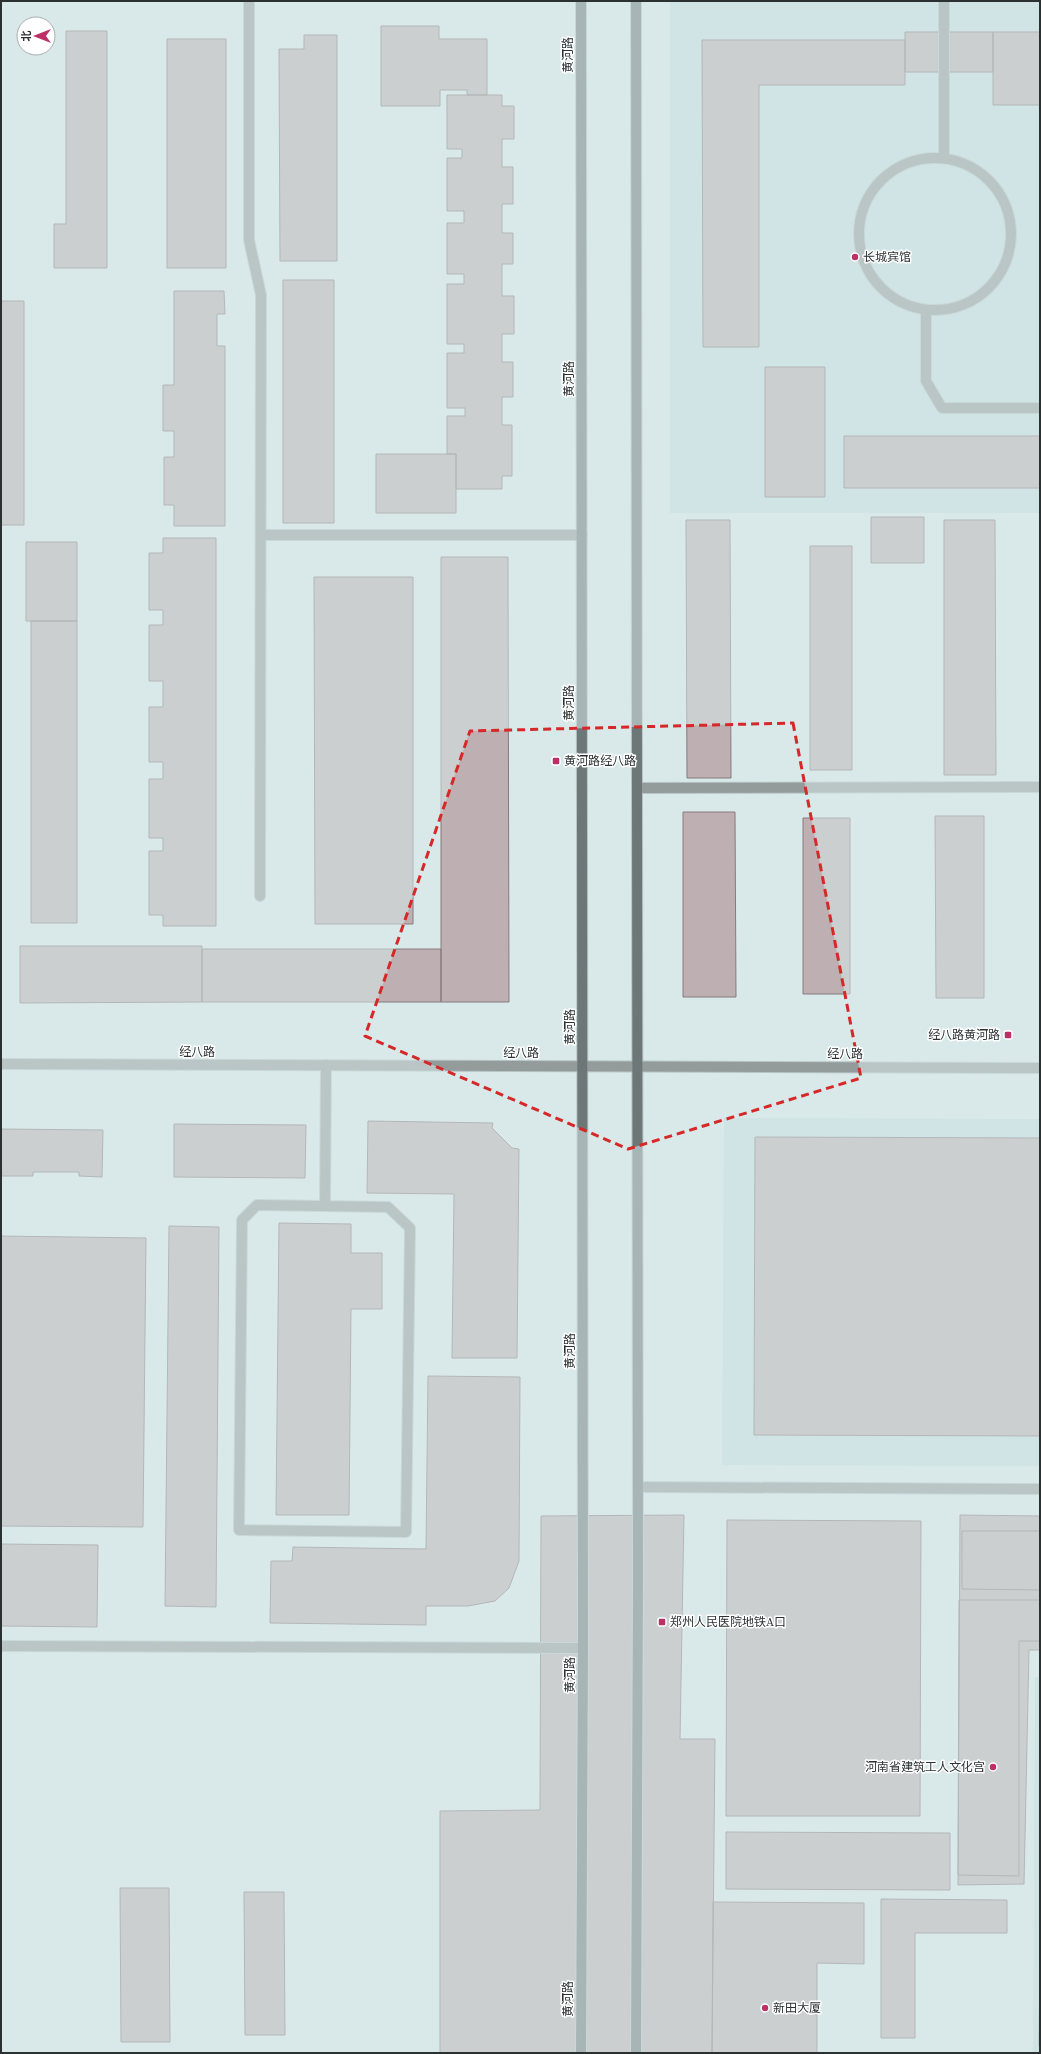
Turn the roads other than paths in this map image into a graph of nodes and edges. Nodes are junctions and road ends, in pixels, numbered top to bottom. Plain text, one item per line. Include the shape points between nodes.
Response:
1 (249, 1) edge
2 (581, 1) edge
3 (636, 1) edge
4 (944, 1) edge
5 (944, 158) junction
6 (926, 310) junction
7 (1040, 408) edge
8 (261, 535) junction
9 (582, 535) junction
10 (1040, 787) edge
11 (637, 788) junction
12 (260, 896) dead end
13 (1, 1064) edge
14 (326, 1065) junction
15 (583, 1066) junction
16 (637, 1066) junction
17 (1040, 1068) edge
18 (325, 1206) junction
19 (638, 1487) junction
20 (1040, 1489) edge
21 (1, 1646) edge
22 (583, 1648) junction
23 (581, 2053) edge
24 (636, 2053) edge

1 - 8 street via 249,240 261,295
2 - 9 main road, 黄河路
3 - 11 main road
4 - 5 street
5 - 6 street via 925,158 907,163 890,172 870,195 861,218 859,236 862,254 879,285 892,297
5 - 6 street via 962,162 993,183 1003,198 1009,215 1009,252 1003,269 993,284 978,297 945,310
6 - 7 street via 926,381 942,408
8 - 9 street
8 - 12 street
9 - 15 main road, 黄河路
10 - 11 street
11 - 16 main road
13 - 14 street, 经八路
14 - 15 street, 经八路
14 - 18 street
15 - 16 street, 经八路
15 - 22 main road, 黄河路
16 - 17 street, 经八路
16 - 19 main road
18 - 18 street via 388,1207 410,1228 406,1532 239,1530 242,1220 257,1205
19 - 20 street
19 - 24 main road
21 - 22 street
22 - 23 main road, 黄河路

